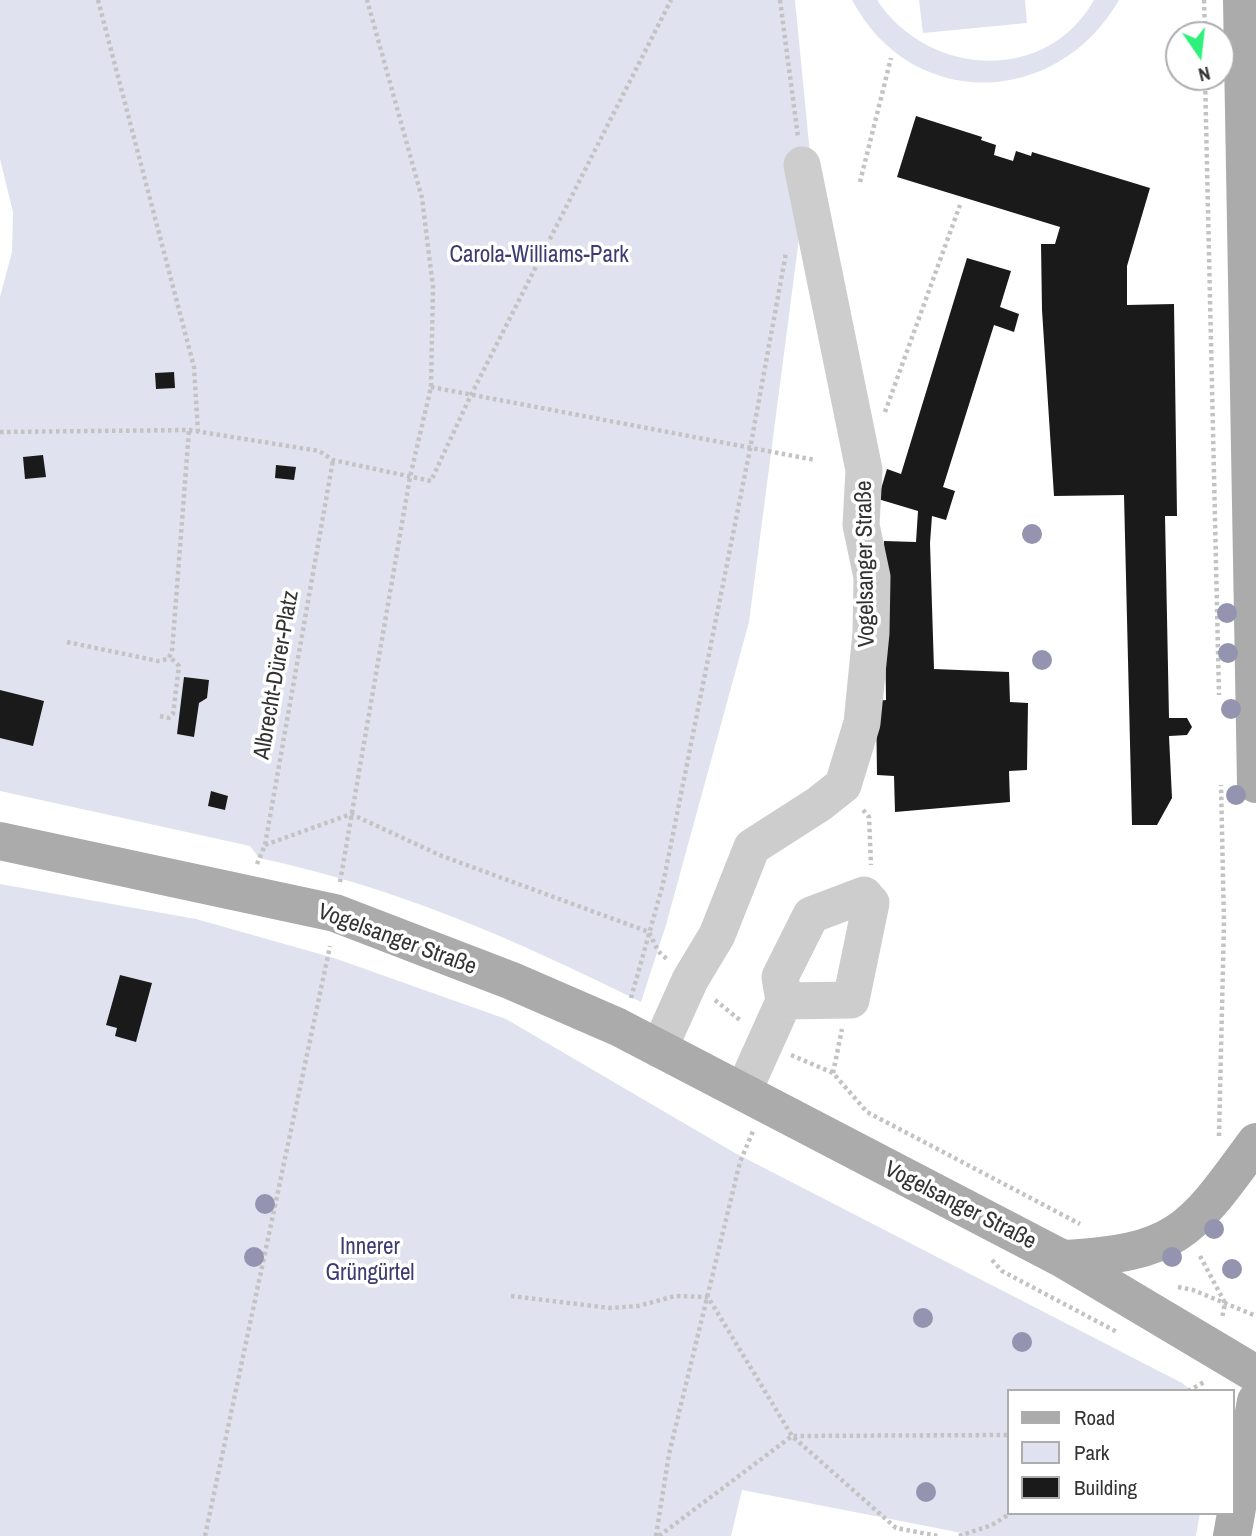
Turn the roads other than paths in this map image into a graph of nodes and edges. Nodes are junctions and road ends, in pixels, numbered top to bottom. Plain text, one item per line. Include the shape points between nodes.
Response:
1 (1247, 8) edge
2 (1250, 114) edge
3 (802, 165) road end
4 (1238, 784) edge
5 (0, 841) edge
6 (784, 1001) junction
7 (659, 1049) junction
8 (754, 1117) junction
9 (1256, 1142) edge
10 (1063, 1259) junction
11 (1256, 1374) edge
12 (1256, 1401) edge
13 (1232, 1536) edge

1 - 2 main road
2 - 4 main road
3 - 7 lane, Vogelsanger Straße via 864,470 861,525 872,577 862,723 843,785 752,846 717,935 690,980
5 - 7 main road, Vogelsanger Straße via 335,914 512,981
6 - 6 lane via 850,1000 871,902 864,895 811,915 780,977
6 - 8 lane
7 - 8 main road, Vogelsanger Straße
8 - 10 main road, Vogelsanger Straße
9 - 10 main road via 1210,1206 1164,1242 1135,1251
10 - 11 main road, Vogelsanger Straße via 1207,1368
12 - 13 main road

